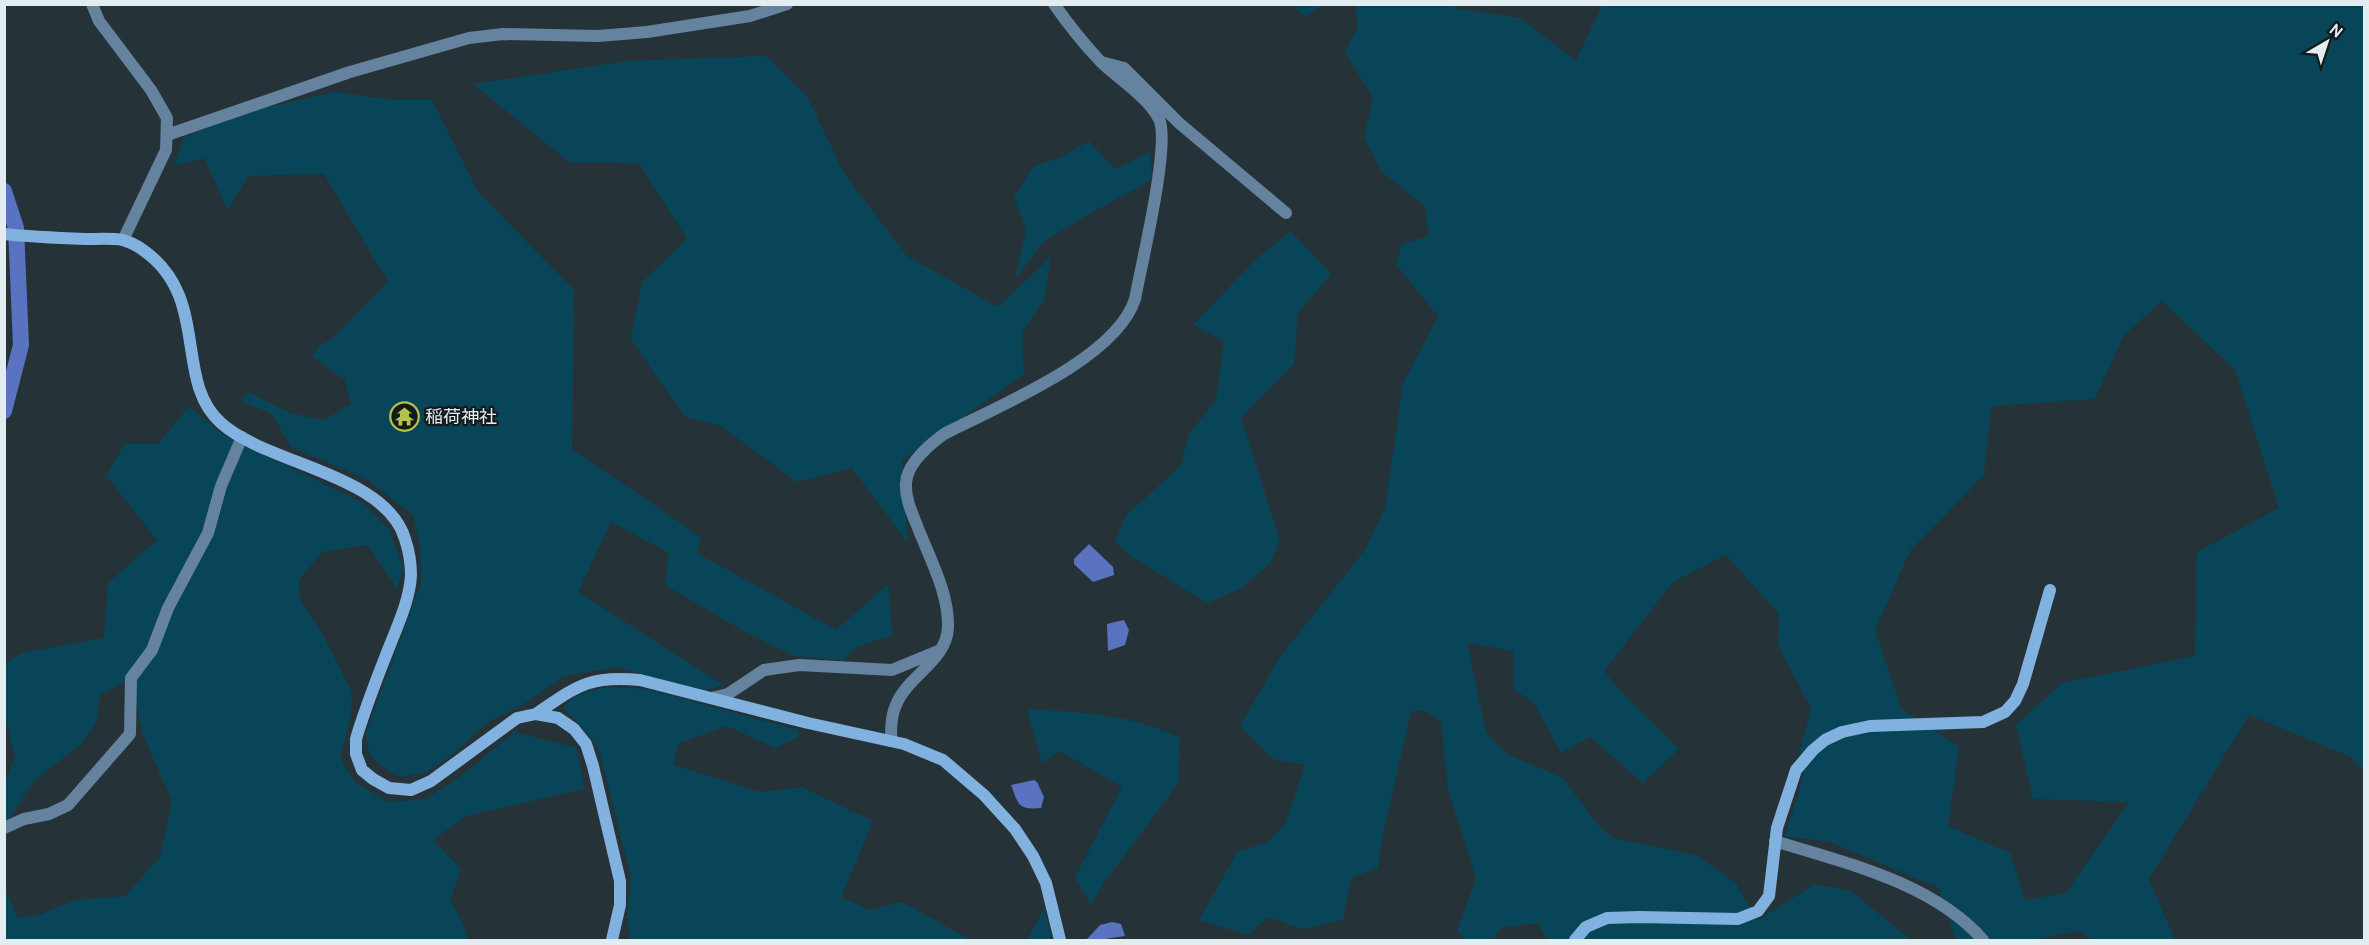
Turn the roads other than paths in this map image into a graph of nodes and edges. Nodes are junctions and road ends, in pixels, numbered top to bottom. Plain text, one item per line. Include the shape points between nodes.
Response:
1 (92, 4) edge
2 (787, 4) edge
3 (1054, 4) edge
4 (1101, 62) junction
5 (167, 135) junction
6 (1286, 213) dead end
7 (4, 234) edge
8 (123, 240) junction
9 (242, 437) junction
10 (2050, 590) dead end
11 (942, 649) junction
12 (711, 698) junction
13 (536, 714) junction
14 (891, 741) junction
15 (4, 828) edge
16 (1775, 841) junction
17 (612, 940) edge
18 (1060, 940) edge
19 (1575, 940) edge
20 (1983, 940) edge

1 - 5 street via 99,21 151,90 167,118
2 - 5 street via 750,16 647,32 469,38 350,72
3 - 4 street
4 - 6 street via 1124,68 1179,123
4 - 11 street via 1138,94 1159,119 1162,136 1161,163 1135,299 1131,313 1118,330 1091,354 1065,372 944,434 913,465 906,482 909,504 947,610 948,630
5 - 8 street via 159,167
7 - 8 street
8 - 9 street via 157,260 174,282 183,303 199,384 207,404 220,423
9 - 13 street via 356,487 392,516 405,536 411,576 405,607 356,739 362,770 389,788 411,790 431,781 517,718
9 - 15 street via 221,486 208,533 168,608 152,650 131,678 130,734 68,805
10 - 16 street via 2023,684 2005,712 1983,722 1870,726 1842,732 1825,741 1796,770
11 - 12 street via 892,670 799,665 764,670 728,694
11 - 14 street via 896,704
12 - 13 street via 640,680 614,678 589,681
12 - 14 street
13 - 17 street via 558,718 586,744 620,881 620,905
14 - 18 street via 943,760 984,795 1015,829 1046,883
16 - 19 street via 1769,896 1758,911 1738,919 1607,918 1586,927
16 - 20 street via 1870,872 1931,898

